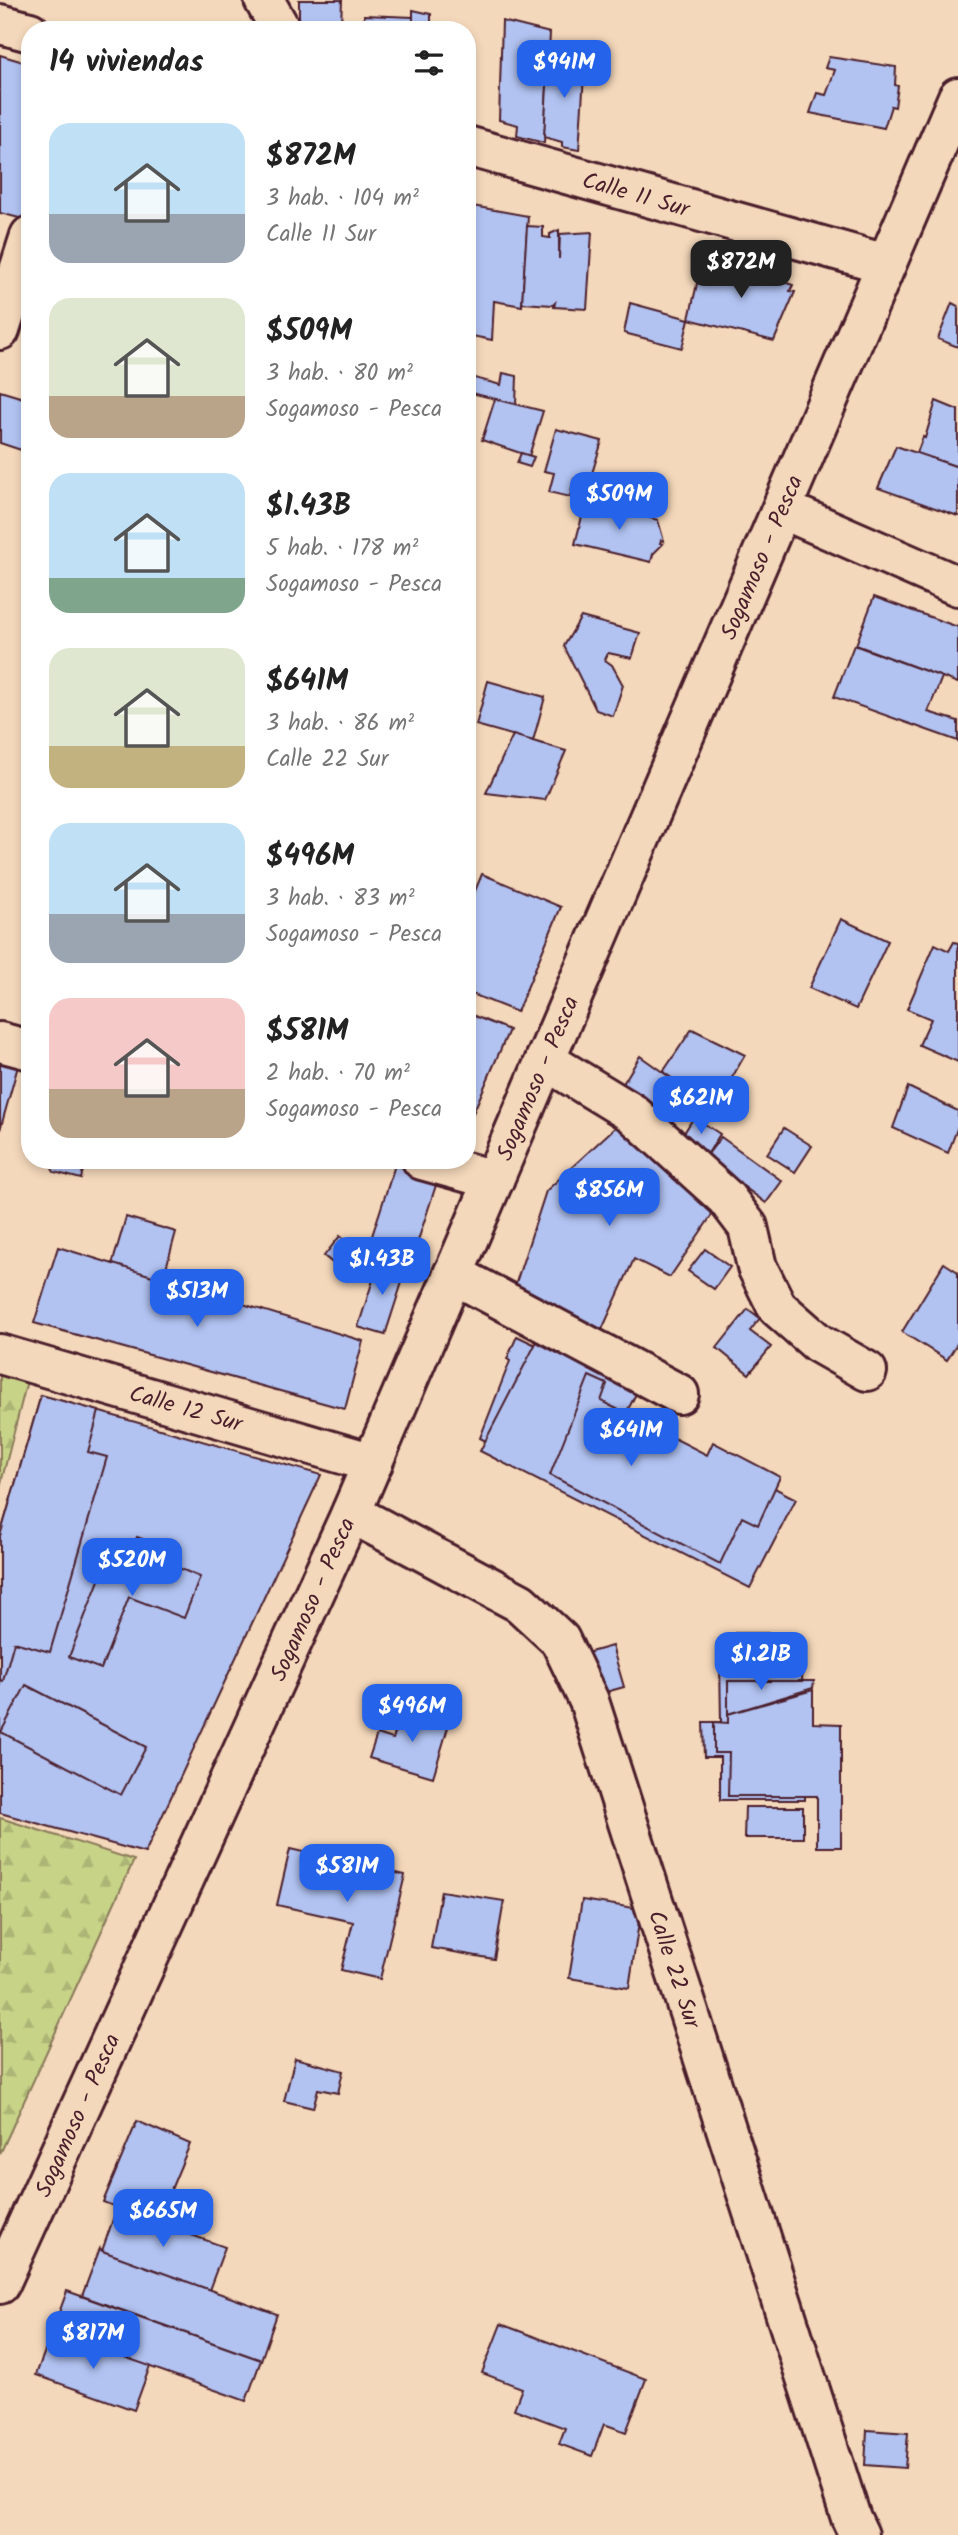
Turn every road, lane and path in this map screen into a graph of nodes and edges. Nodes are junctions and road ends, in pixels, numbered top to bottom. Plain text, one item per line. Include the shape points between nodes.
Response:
1 (264, 0) edge
2 (276, 21) edge
3 (0, 24) edge
4 (21, 30) edge
5 (958, 97) edge
6 (476, 149) edge
7 (21, 264) edge
8 (886, 264) junction
9 (0, 330) edge
10 (782, 509) junction
11 (958, 586) edge
12 (0, 1042) edge
13 (21, 1048) edge
14 (545, 1060) junction
15 (454, 1169) edge
16 (494, 1180) junction
17 (453, 1274) junction
18 (0, 1354) edge
19 (867, 1371) dead end
20 (680, 1394) dead end
21 (373, 1463) junction
22 (351, 1513) junction
23 (0, 2284) edge
24 (859, 2535) edge

1 - 2 street
3 - 4 street
5 - 8 street, Sogamoso - Pesca
6 - 8 street, Calle 11 Sur
7 - 9 street
8 - 10 street, Sogamoso - Pesca
10 - 11 street
10 - 14 street, Sogamoso - Pesca
12 - 13 street
14 - 16 street, Sogamoso - Pesca
14 - 19 street via 632,1113 726,1198 748,1227 757,1267 777,1307 818,1343
15 - 16 street
16 - 17 street, Sogamoso - Pesca
17 - 20 street
17 - 21 street, Sogamoso - Pesca
18 - 21 street, Calle 12 Sur
21 - 22 street, Sogamoso - Pesca
22 - 23 street, Sogamoso - Pesca
22 - 24 street, Calle 22 Sur via 520,1603 560,1640 589,1701

